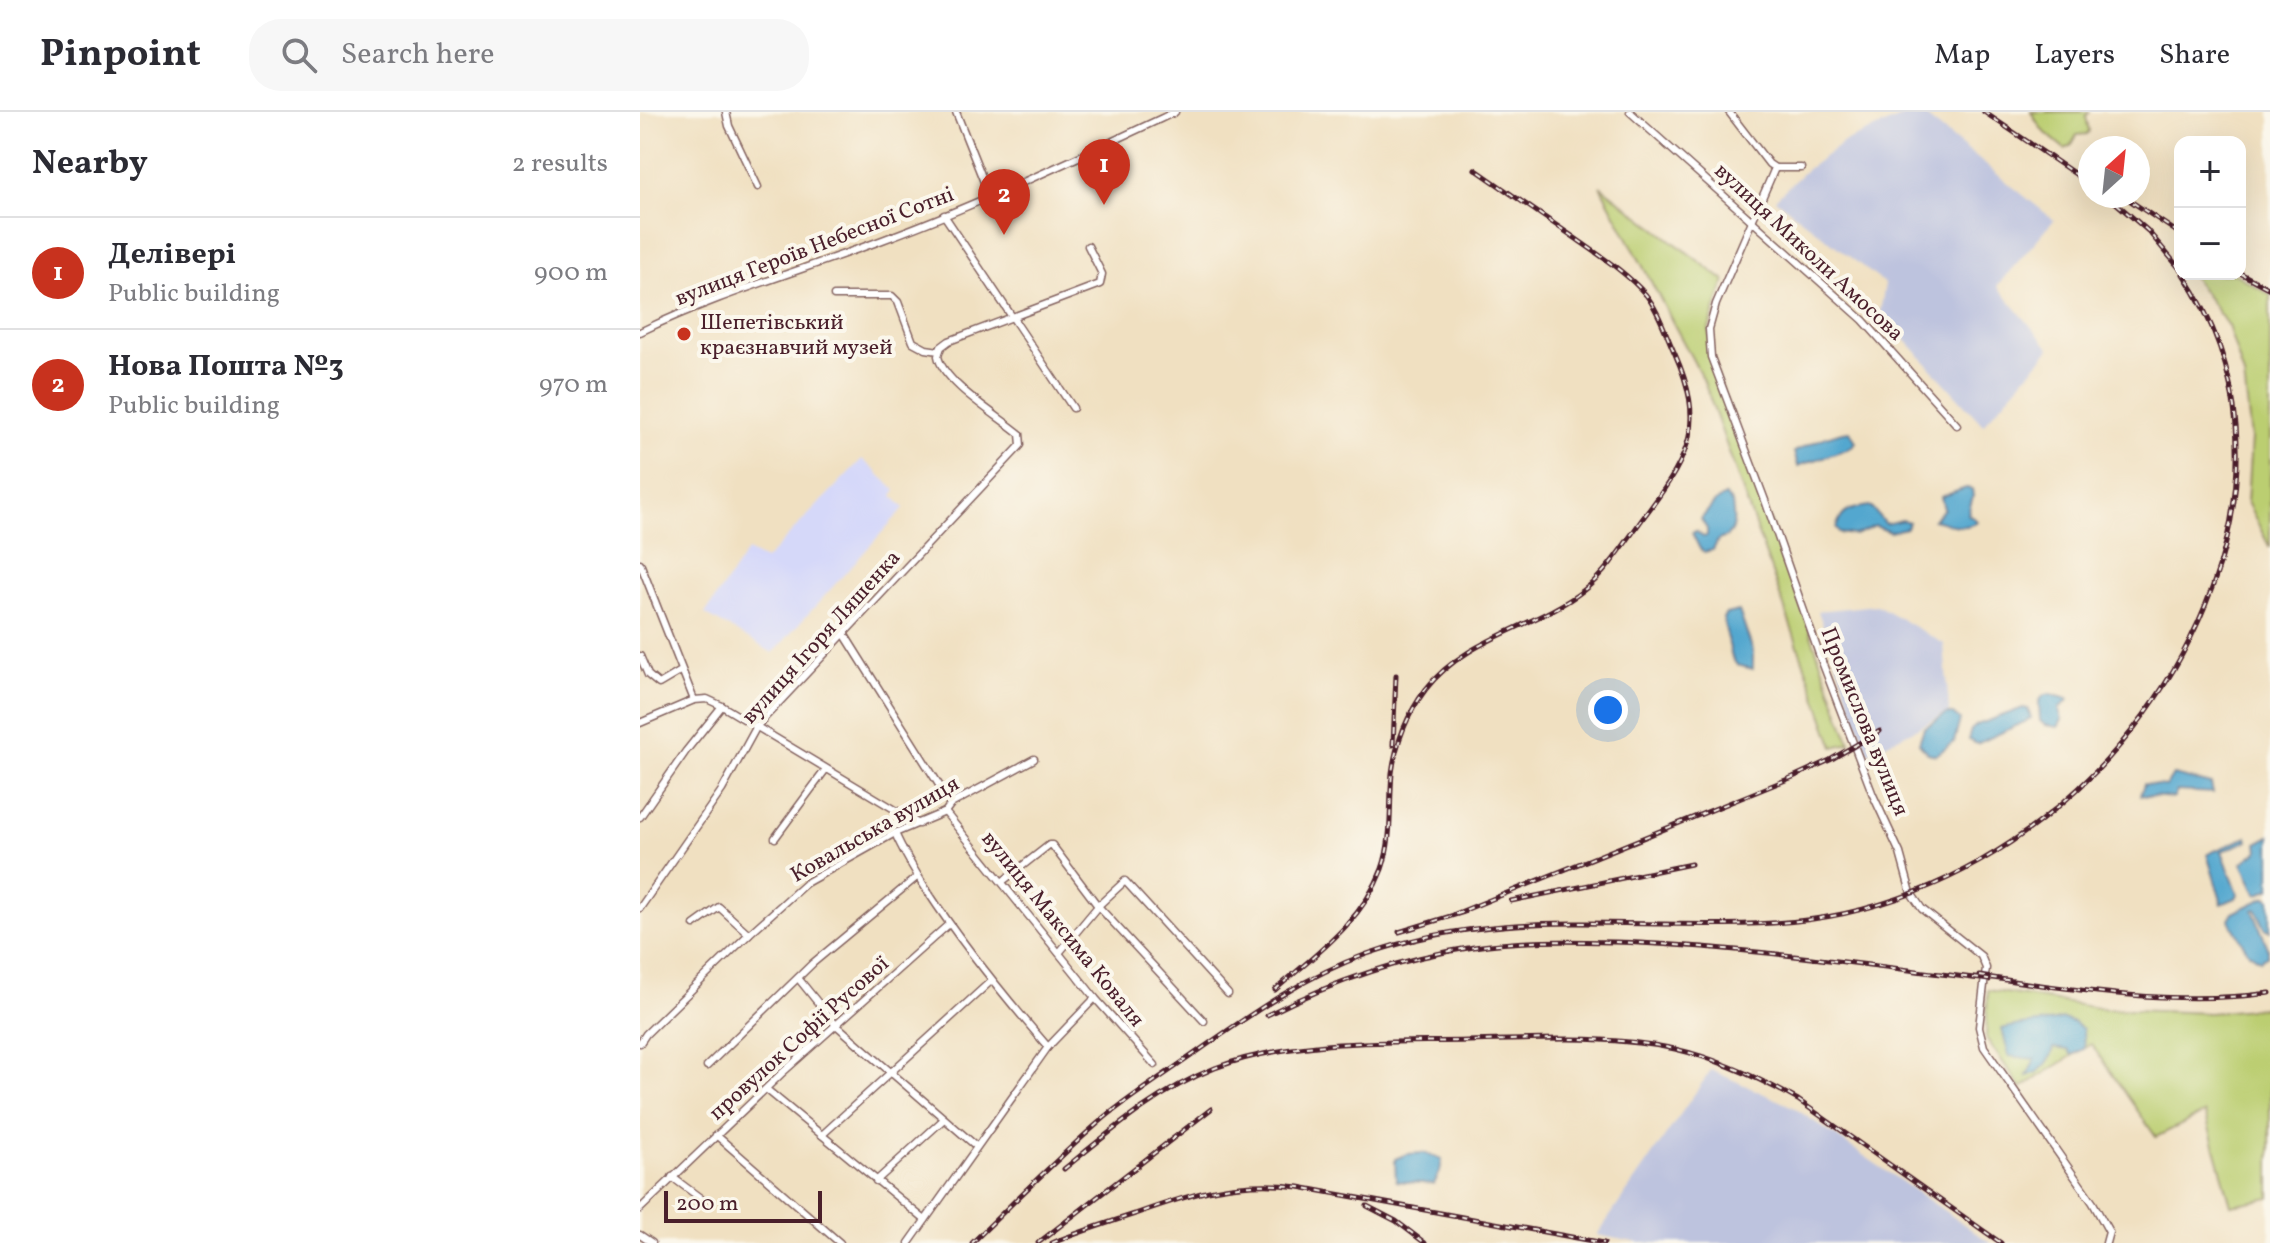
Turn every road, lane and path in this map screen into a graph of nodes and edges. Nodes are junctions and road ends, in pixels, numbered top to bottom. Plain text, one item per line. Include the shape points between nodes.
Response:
1 (726, 112) edge
2 (956, 112) edge
3 (1175, 112) edge
4 (1630, 112) edge
5 (1729, 112) edge
6 (1775, 168) junction
7 (1801, 168) dead end
8 (758, 187) dead end
9 (990, 197) junction
10 (944, 215) junction
11 (1752, 220) junction
12 (1088, 246) dead end
13 (834, 296) dead end
14 (1011, 316) junction
15 (640, 332) edge
16 (939, 351) junction
17 (1073, 408) dead end
18 (1957, 425) dead end
19 (640, 563) edge
20 (843, 632) junction
21 (640, 656) edge
22 (681, 671) junction
23 (694, 700) junction
24 (722, 706) junction
25 (640, 723) edge
26 (757, 726) junction
27 (1034, 759) dead end
28 (826, 769) junction
29 (951, 804) junction
30 (945, 812) junction
31 (640, 817) edge
32 (919, 824) junction
33 (895, 833) junction
34 (775, 838) dead end
35 (918, 876) junction
36 (1003, 881) junction
37 (1098, 906) junction
38 (640, 908) edge
39 (949, 924) junction
40 (694, 925) dead end
41 (749, 934) junction
42 (1059, 953) junction
43 (798, 978) junction
44 (991, 981) junction
45 (1228, 994) dead end
46 (1095, 998) junction
47 (1204, 1021) dead end
48 (835, 1024) junction
49 (640, 1043) edge
50 (1048, 1047) junction
51 (1155, 1065) dead end
52 (707, 1066) dead end
53 (890, 1072) junction
54 (766, 1089) junction
55 (944, 1119) junction
56 (716, 1135) junction
57 (822, 1135) junction
58 (976, 1146) junction
59 (672, 1177) junction
60 (876, 1181) junction
61 (703, 1200) dead end
62 (640, 1209) edge
63 (925, 1220) junction
64 (640, 1235) edge
65 (652, 1243) edge
66 (840, 1243) edge
67 (909, 1243) edge
68 (2106, 1243) edge

1 - 8 street
2 - 9 street
3 - 9 street, вулиця Героїв Небесної Сотні
4 - 11 street, вулиця Миколи Амосова
5 - 6 street
6 - 7 street
6 - 11 street, Промислова вулиця
9 - 10 street, вулиця Героїв Небесної Сотні
10 - 14 street
10 - 15 street, вулиця Героїв Небесної Сотні
11 - 18 street, вулиця Миколи Амосова via 1863,320
11 - 68 street, Промислова вулиця via 1716,304 1709,329 1711,357 1911,893 1922,909 1981,956 1986,968 1979,1027 1984,1047 2093,1203 2109,1232
12 - 14 street via 1103,277 1100,284
13 - 16 street via 892,296 913,342
14 - 16 street via 949,341
14 - 17 street
16 - 20 street, вулиця Ігоря Ляшенка via 944,369 1020,434 1021,445
19 - 22 street
20 - 26 street, вулиця Ігоря Ляшенка
20 - 29 street
21 - 22 street via 648,675 659,684
22 - 23 street
23 - 24 street
23 - 25 street
24 - 26 street
24 - 31 street
26 - 28 street
26 - 38 street, вулиця Ігоря Ляшенка via 722,790
27 - 29 street, Ковальська вулиця
28 - 32 street
28 - 34 street
29 - 30 street, Ковальська вулиця
30 - 32 street, Ковальська вулиця
30 - 36 street, вулиця Максима Коваля
32 - 33 street, Ковальська вулиця
33 - 35 street
33 - 41 street, Ковальська вулиця via 806,883
35 - 39 street
35 - 43 street
36 - 37 street via 1051,845
36 - 42 street, вулиця Максима Коваля
37 - 42 street
37 - 45 street via 1125,881
37 - 47 street
39 - 44 street
39 - 48 street, провулок Софії Русової
40 - 41 street via 719,907
41 - 49 street, Ковальська вулиця
42 - 46 street, вулиця Максима Коваля
43 - 48 street
43 - 52 street
44 - 50 street
44 - 53 street
46 - 50 street
46 - 51 street, вулиця Максима Коваля
48 - 53 street
48 - 54 street, провулок Софії Русової
50 - 58 street
53 - 55 street
53 - 57 street
54 - 56 street, провулок Софії Русової
54 - 57 street
55 - 58 street
55 - 60 street
56 - 59 street, провулок Софії Русової
56 - 66 street
57 - 60 street
58 - 63 street
59 - 61 street
59 - 62 street, провулок Софії Русової
60 - 63 street
63 - 67 street
64 - 65 street

